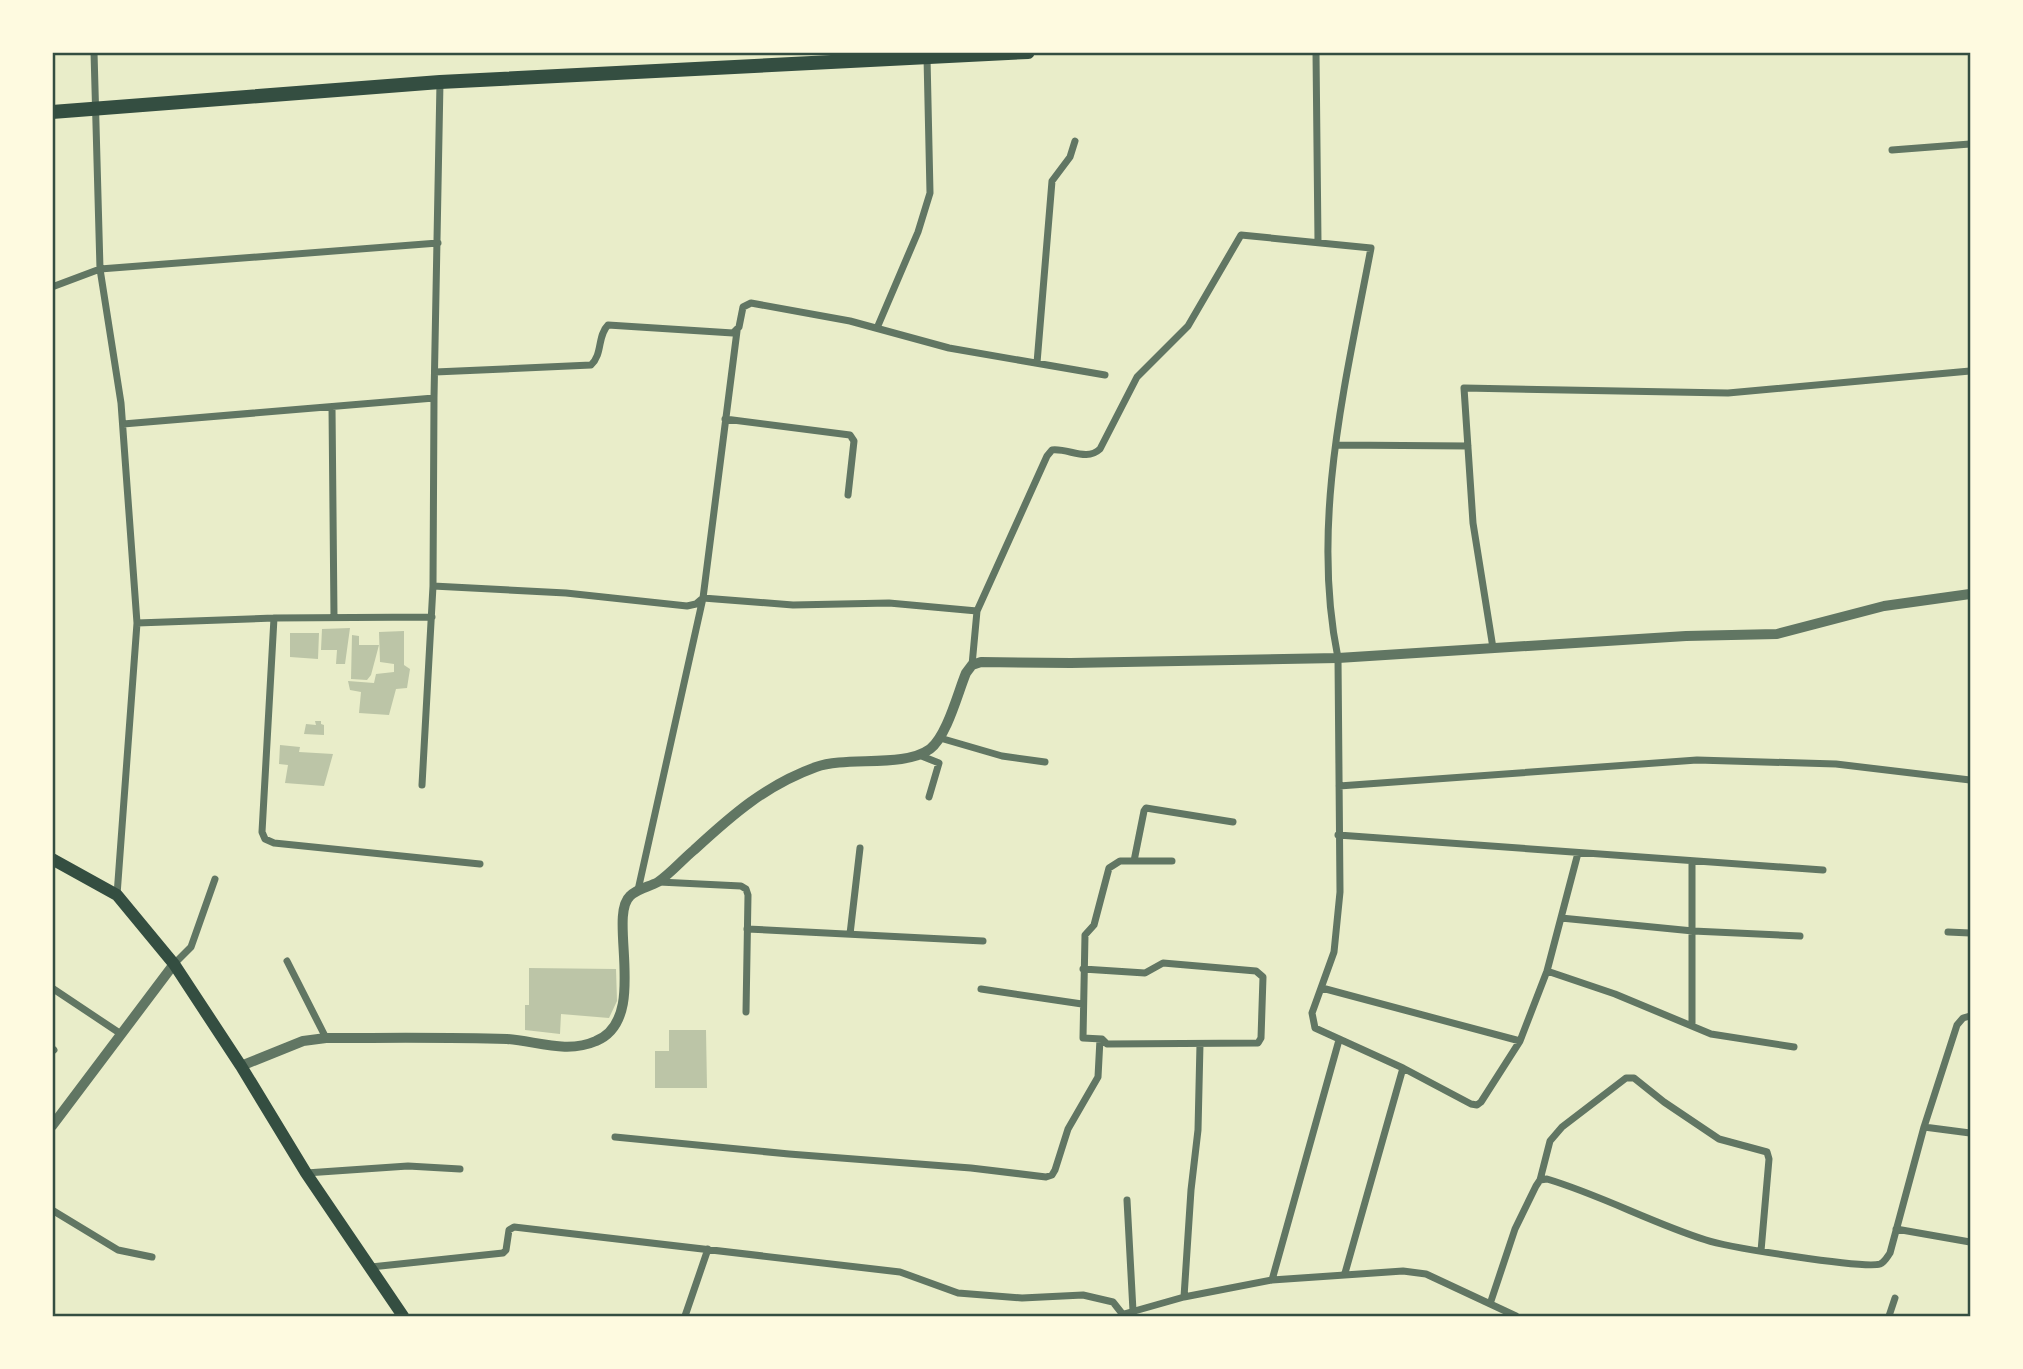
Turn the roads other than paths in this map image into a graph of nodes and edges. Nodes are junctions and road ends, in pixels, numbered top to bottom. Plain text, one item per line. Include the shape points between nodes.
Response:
1 (94, 52) edge
2 (1028, 52) edge
3 (1316, 52) edge
4 (927, 57) junction
5 (440, 82) junction
6 (96, 109) junction
7 (52, 112) edge
8 (1075, 141) dead end
9 (1970, 144) edge
10 (1892, 150) dead end
11 (1318, 242) junction
12 (439, 243) junction
13 (100, 269) junction
14 (52, 287) edge
15 (877, 328) junction
16 (737, 331) junction
17 (1037, 363) junction
18 (1970, 371) edge
19 (435, 372) junction
20 (1105, 374) dead end
21 (434, 398) junction
22 (332, 407) junction
23 (725, 419) junction
24 (122, 424) junction
25 (1337, 445) junction
26 (1468, 446) junction
27 (848, 495) dead end
28 (433, 586) junction
29 (1970, 594) edge
30 (703, 598) junction
31 (977, 611) junction
32 (334, 617) junction
33 (432, 617) junction
34 (274, 618) junction
35 (137, 623) junction
36 (1493, 648) junction
37 (1338, 657) junction
38 (972, 665) junction
39 (940, 738) junction
40 (918, 754) junction
41 (1045, 762) dead end
42 (1970, 780) edge
43 (422, 785) dead end
44 (1339, 786) junction
45 (929, 797) dead end
46 (1233, 822) dead end
47 (1338, 835) junction
48 (860, 849) dead end
49 (1578, 853) junction
50 (52, 859) edge
51 (1135, 861) junction
52 (1172, 861) dead end
53 (1692, 862) junction
54 (480, 864) dead end
55 (1823, 870) dead end
56 (215, 879) dead end
57 (658, 881) junction
58 (638, 890) junction
59 (117, 895) junction
60 (1561, 918) junction
61 (747, 929) junction
62 (1693, 931) junction
63 (1948, 932) dead end
64 (1970, 933) edge
65 (850, 934) junction
66 (1800, 936) dead end
67 (983, 941) dead end
68 (287, 961) dead end
69 (174, 964) junction
70 (1083, 969) junction
71 (1547, 971) junction
72 (52, 988) edge
73 (1322, 988) junction
74 (981, 989) dead end
75 (1082, 1004) junction
76 (746, 1012) dead end
77 (1970, 1016) edge
78 (1692, 1024) junction
79 (121, 1034) junction
80 (326, 1038) junction
81 (1100, 1039) junction
82 (1339, 1040) junction
83 (1520, 1041) junction
84 (1200, 1044) junction
85 (1794, 1047) dead end
86 (242, 1066) junction
87 (1404, 1068) junction
88 (58, 1110) edge
89 (52, 1126) edge
90 (1924, 1127) junction
91 (1970, 1133) edge
92 (615, 1137) dead end
93 (460, 1169) dead end
94 (306, 1173) junction
95 (1540, 1180) junction
96 (1127, 1200) dead end
97 (52, 1210) edge
98 (1896, 1230) junction
99 (1970, 1242) edge
100 (708, 1249) junction
101 (1762, 1251) junction
102 (152, 1257) dead end
103 (371, 1268) junction
104 (1345, 1273) junction
105 (1272, 1280) junction
106 (1184, 1297) junction
107 (1895, 1298) dead end
108 (1490, 1304) junction
109 (1133, 1311) junction
110 (1124, 1315) edge
111 (403, 1317) edge
112 (685, 1317) edge
113 (1516, 1317) edge
114 (1889, 1317) edge

1 - 6 street
2 - 4 main road
3 - 11 street
4 - 5 main road
4 - 15 street via 930,193
5 - 6 main road
5 - 12 street
6 - 7 main road
6 - 13 street
8 - 17 street via 1070,157 1052,181
9 - 10 street
11 - 25 street via 1371,248
11 - 31 street via 1241,235 1188,326 1138,377 1100,449 1084,456 1052,450 1047,456
12 - 13 street
12 - 19 street
13 - 14 street
13 - 24 street
15 - 16 street via 751,303 743,307
15 - 17 street via 949,348
16 - 19 street via 608,325 592,365
16 - 23 street
17 - 20 street
18 - 26 street via 1728,393 1464,388
19 - 21 street
21 - 22 street
21 - 28 street
22 - 24 street
22 - 32 street
23 - 27 street via 853,437
23 - 30 street
24 - 35 street
25 - 26 street
25 - 37 street via 1326,563
26 - 36 street via 1473,523
28 - 30 street via 687,606
28 - 33 street
29 - 36 street via 1884,606 1777,634
30 - 31 street via 793,605 889,603
30 - 58 street
31 - 38 street
32 - 33 street
32 - 34 street
33 - 43 street
34 - 35 street
34 - 54 street via 263,779 265,839
35 - 59 street
36 - 37 street
37 - 38 street via 1071,663 995,660
37 - 44 street
38 - 39 street
39 - 40 street
39 - 41 street via 1002,756
40 - 45 street via 939,763
40 - 57 street via 819,766 788,779 745,804
42 - 44 street via 1836,764 1696,760
44 - 47 street
46 - 51 street via 1146,808
47 - 49 street
47 - 73 street via 1340,892 1334,952
48 - 65 street
49 - 53 street
49 - 60 street
50 - 59 main road
51 - 52 street
51 - 70 street via 1120,861 1109,868 1094,925 1085,935
53 - 55 street
53 - 62 street
56 - 69 street via 191,947
57 - 58 street
57 - 61 street via 741,886 748,895
58 - 80 street via 623,907 625,968 618,1022 608,1035 593,1043 549,1046 510,1040
59 - 69 main road
60 - 62 street
60 - 71 street
61 - 65 street
61 - 76 street
62 - 66 street
62 - 78 street
63 - 64 street
65 - 67 street
68 - 80 street
69 - 79 street
69 - 86 main road
70 - 75 street
70 - 84 street via 1145,973 1163,962 1260,973 1258,1043
71 - 78 street
71 - 83 street
72 - 79 street
73 - 82 street via 1312,1021 1315,1028
73 - 83 street
74 - 75 street
75 - 81 street via 1083,1038
77 - 90 street via 1957,1025
78 - 85 street via 1711,1034
79 - 88 street
80 - 86 street via 303,1041
81 - 84 street via 1107,1044
81 - 92 street via 1098,1077 1068,1129 1055,1170 1046,1177
82 - 87 street
82 - 105 street
83 - 87 street via 1477,1105
84 - 106 street
86 - 94 main road
87 - 104 street
88 - 89 street
90 - 91 street
90 - 98 street
93 - 94 street via 408,1166
94 - 103 main road
95 - 101 street via 1547,1178 1707,1241
95 - 101 street via 1550,1141 1562,1127 1626,1078 1634,1078 1719,1139 1767,1152
95 - 108 street via 1515,1229
96 - 109 street
97 - 102 street via 118,1250
98 - 99 street
98 - 101 street via 1890,1253 1880,1264
100 - 103 street via 514,1227 503,1253
100 - 110 street via 900,1272 958,1293 1022,1298 1083,1295 1113,1302
100 - 112 street
103 - 111 main road
104 - 105 street
104 - 108 street via 1415,1271
105 - 106 street
106 - 109 street
107 - 114 street
108 - 113 street
109 - 110 street

